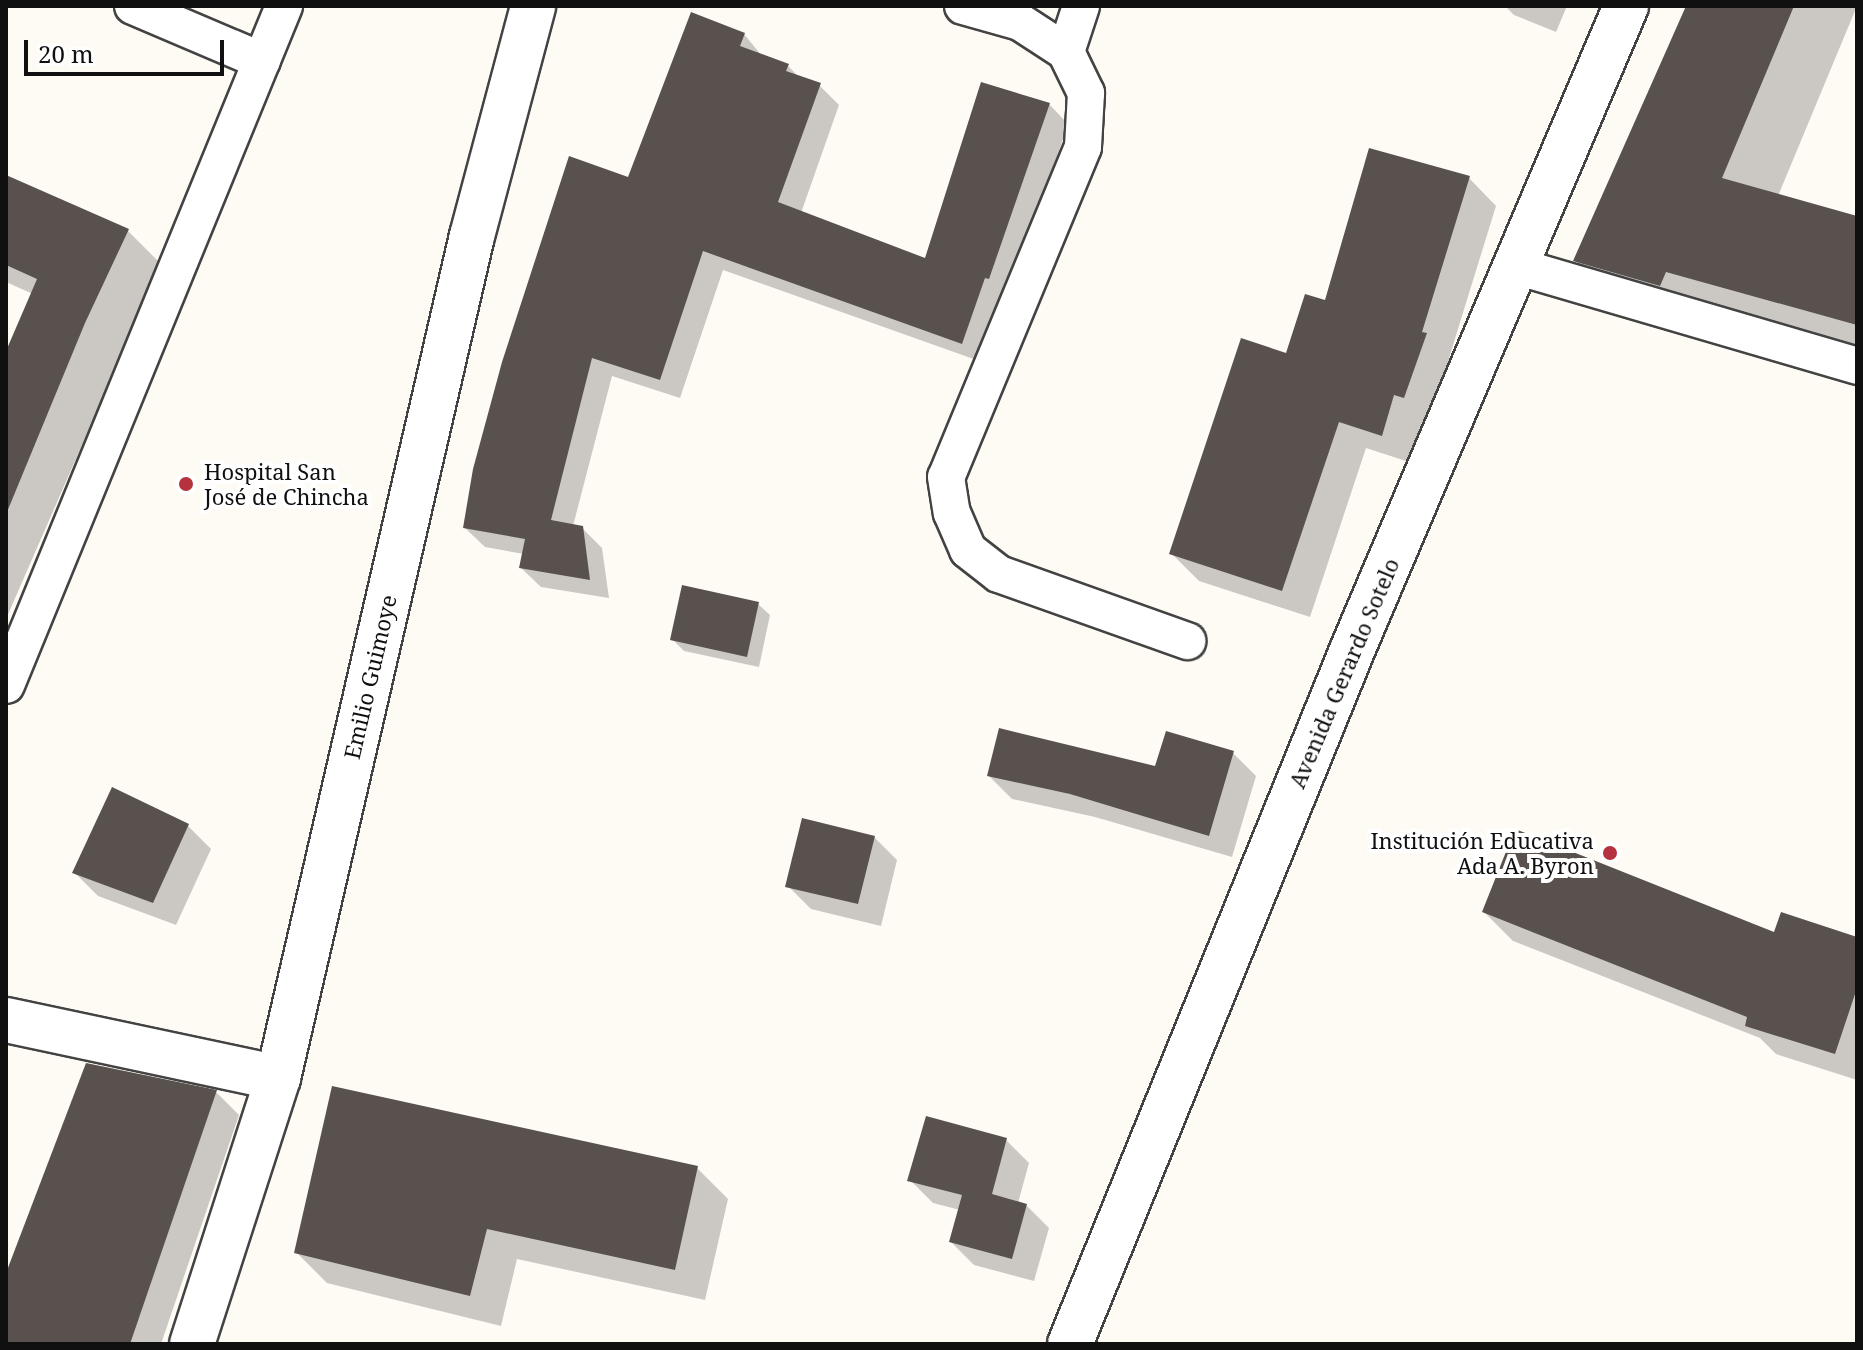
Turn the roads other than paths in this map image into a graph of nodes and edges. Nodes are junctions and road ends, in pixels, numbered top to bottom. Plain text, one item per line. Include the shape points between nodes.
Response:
1 (133, 6) edge
2 (284, 6) edge
3 (533, 6) edge
4 (963, 6) edge
5 (1081, 6) edge
6 (1626, 6) edge
7 (1066, 52) junction
8 (262, 61) junction
9 (1516, 266) junction
10 (1857, 366) edge
11 (1187, 641) dead end
12 (6, 685) edge
13 (6, 1020) edge
14 (278, 1078) junction
15 (192, 1344) edge
16 (1070, 1344) edge

1 - 8 lane
2 - 8 lane
3 - 14 street, Emilio Guimoye via 472,236
4 - 7 lane via 1020,22
5 - 7 lane
6 - 9 street, Avenida Gerardo Sotelo
7 - 11 lane via 1086,93 1083,147 946,477 952,513 968,550 999,574
8 - 12 lane
9 - 10 lane
9 - 16 street, Avenida Gerardo Sotelo via 1347,663
13 - 14 street
14 - 15 street, Emilio Guimoye

